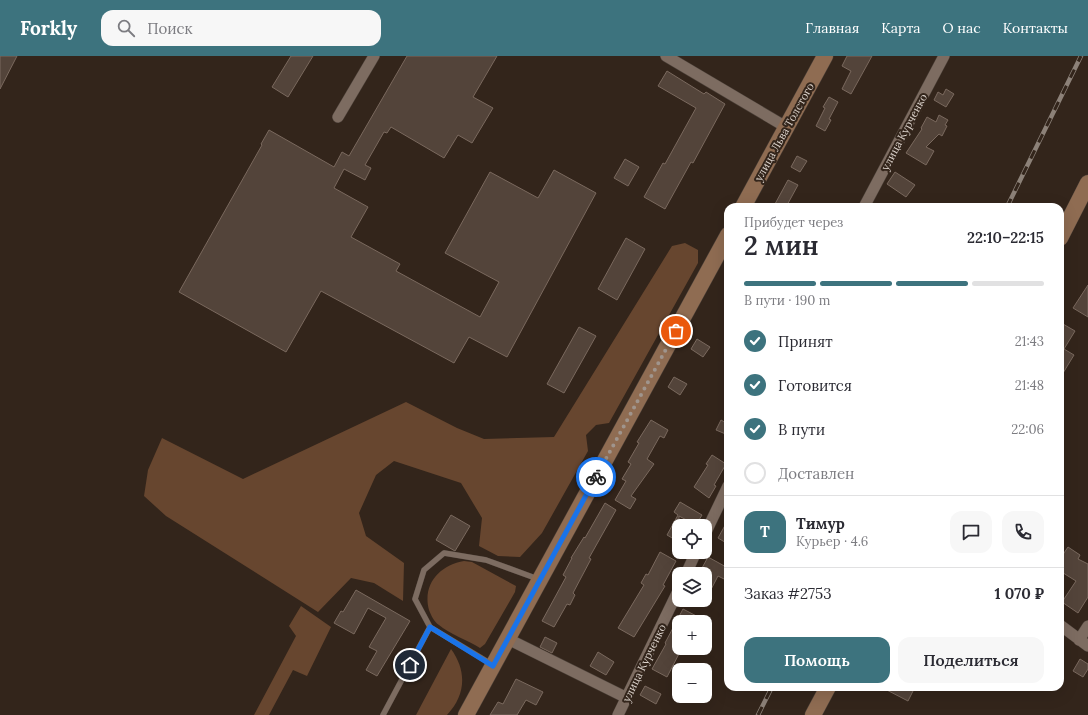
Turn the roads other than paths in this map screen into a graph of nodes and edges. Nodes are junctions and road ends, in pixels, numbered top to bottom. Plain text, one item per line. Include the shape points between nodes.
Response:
1 (374, 56) edge
2 (666, 56) edge
3 (825, 56) edge
4 (944, 56) edge
5 (338, 117) dead end
6 (786, 127) junction
7 (1088, 183) edge
8 (745, 203) edge
9 (866, 203) edge
10 (1064, 230) edge
11 (724, 242) edge
12 (724, 494) edge
13 (712, 519) edge
14 (540, 579) junction
15 (672, 604) edge
16 (1088, 626) edge
17 (430, 627) junction
18 (1064, 628) edge
19 (508, 639) junction
20 (1084, 643) edge
21 (493, 666) junction
22 (826, 691) edge
23 (627, 698) junction
24 (383, 715) edge
25 (466, 715) edge
26 (618, 715) edge
27 (813, 715) edge

1 - 5 street
2 - 6 street
3 - 6 main road, улица Льва Толстого
4 - 9 street, улица Курченко
6 - 8 main road, улица Льва Толстого
7 - 10 main road
11 - 14 main road
12 - 13 street
14 - 17 lane via 486,560 444,553 424,570 415,599
14 - 19 main road
15 - 23 street, улица Курченко
16 - 20 street
17 - 21 lane
17 - 24 lane
18 - 20 street
19 - 21 main road
19 - 23 street
21 - 25 main road
22 - 27 main road
23 - 26 street, улица Курченко

